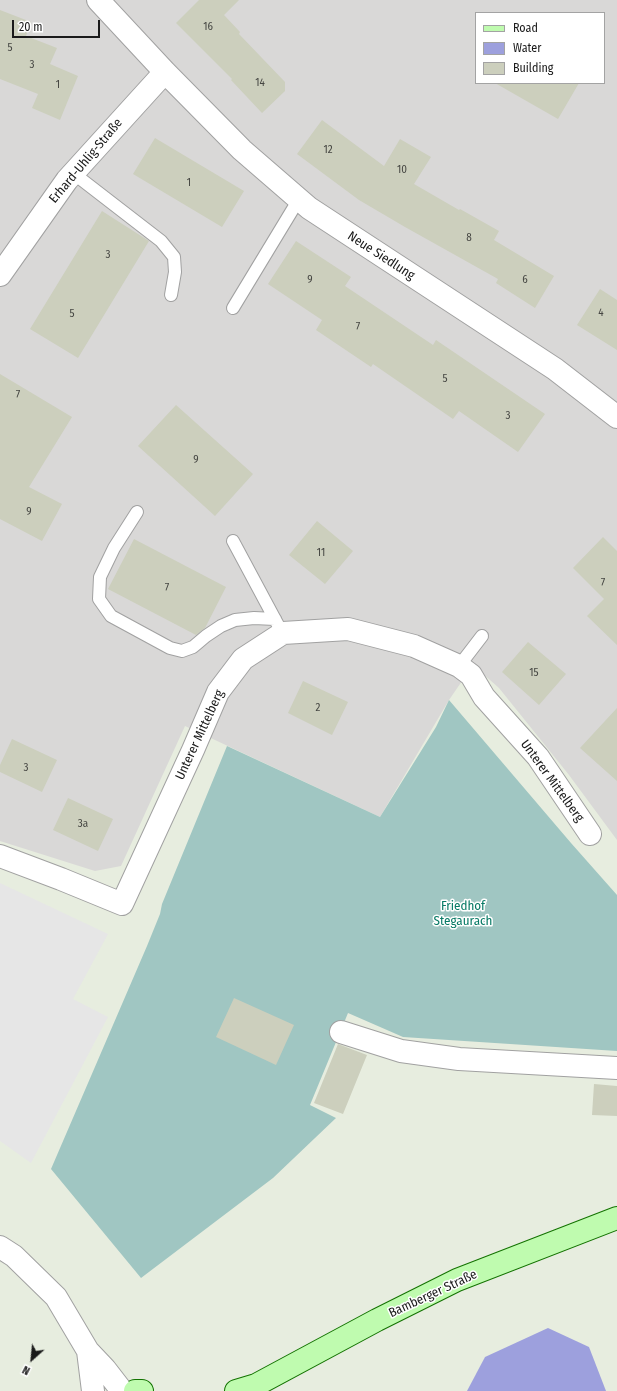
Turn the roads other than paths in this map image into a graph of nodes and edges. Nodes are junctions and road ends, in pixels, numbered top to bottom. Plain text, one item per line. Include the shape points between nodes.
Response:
1 (98, 0) edge
2 (165, 72) junction
3 (74, 173) junction
4 (299, 199) junction
5 (0, 275) edge
6 (171, 295) dead end
7 (233, 308) dead end
8 (617, 417) edge
9 (137, 512) dead end
10 (233, 541) dead end
11 (279, 626) junction
12 (482, 636) dead end
13 (459, 666) junction
14 (590, 834) dead end
15 (0, 856) edge
16 (341, 1032) dead end
17 (617, 1068) edge
18 (617, 1218) edge
19 (0, 1247) edge
20 (88, 1351) junction
21 (247, 1389) edge
22 (93, 1391) edge
23 (122, 1391) edge
24 (135, 1391) edge
25 (142, 1391) edge

1 - 2 street, Neue Siedlung
2 - 3 street, Erhard-Uhlig-Straße
2 - 4 street, Neue Siedlung via 242,150
3 - 5 street, Erhard-Uhlig-Straße
3 - 6 lane via 161,241 174,257 175,272
4 - 7 lane
4 - 8 street, Neue Siedlung via 555,369
9 - 11 lane via 114,548 100,577 99,599 111,616 170,648 182,651 193,647 221,626 235,620 254,618
10 - 11 lane
11 - 13 street, Unterer Mittelberg via 348,629 414,646
11 - 15 street, Unterer Mittelberg via 243,659 218,692 122,904
12 - 13 lane
13 - 14 street, Unterer Mittelberg via 471,675 484,697 538,757
16 - 17 street via 401,1051 459,1059
18 - 21 main road, Bamberger Straße via 457,1280
19 - 20 street via 14,1256 56,1297
20 - 22 street
20 - 23 street
24 - 25 main road

